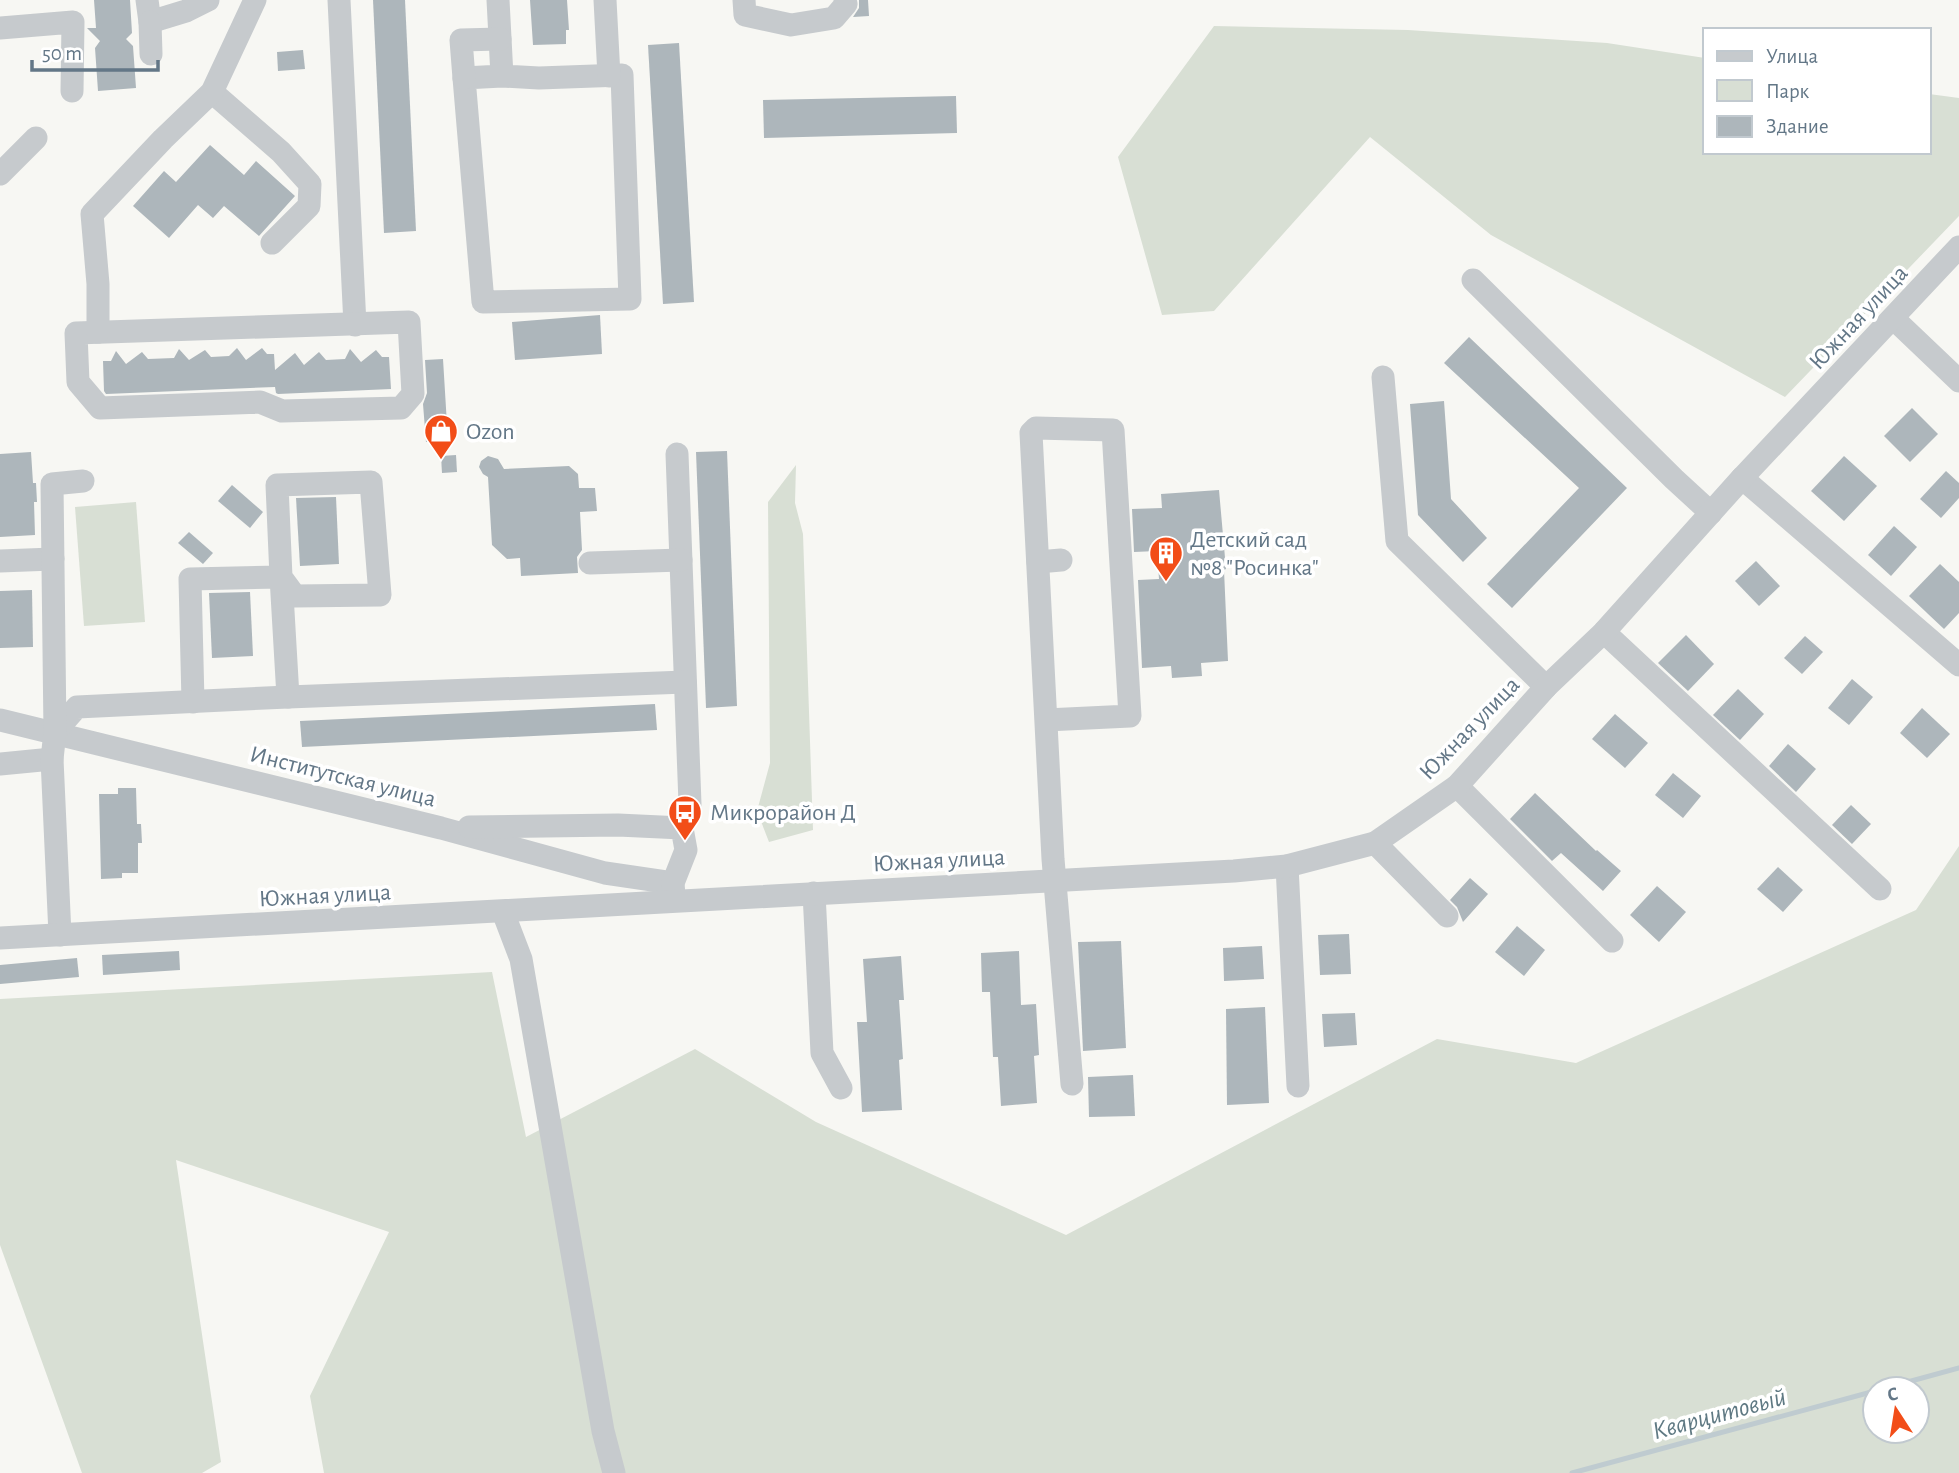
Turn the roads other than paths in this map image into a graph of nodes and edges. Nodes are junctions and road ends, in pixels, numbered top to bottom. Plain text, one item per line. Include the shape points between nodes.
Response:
1 (208, 0) edge
2 (255, 0) edge
3 (339, 0) edge
4 (498, 0) edge
5 (605, 0) edge
6 (744, 0) edge
7 (845, 0) edge
8 (148, 11) edge
9 (0, 27) edge
10 (500, 39) junction
11 (151, 54) dead end
12 (502, 76) junction
13 (609, 76) junction
14 (464, 78) junction
15 (72, 91) dead end
16 (212, 92) junction
17 (36, 138) dead end
18 (0, 174) edge
19 (272, 243) dead end
20 (1959, 247) edge
21 (1473, 280) dead end
22 (1894, 319) junction
23 (355, 325) junction
24 (99, 332) junction
25 (1383, 377) dead end
26 (1959, 381) edge
27 (677, 454) dead end
28 (1742, 478) junction
29 (83, 481) dead end
30 (1711, 513) junction
31 (53, 559) junction
32 (681, 560) junction
33 (0, 561) edge
34 (590, 563) dead end
35 (281, 577) junction
36 (1604, 632) junction
37 (1959, 664) edge
38 (685, 682) junction
39 (1546, 687) junction
40 (288, 697) junction
41 (193, 702) junction
42 (0, 720) edge
43 (1046, 720) junction
44 (55, 732) junction
45 (52, 759) junction
46 (0, 764) edge
47 (1457, 786) junction
48 (441, 828) junction
49 (682, 828) junction
50 (1376, 843) junction
51 (1287, 866) junction
52 (1054, 880) junction
53 (1880, 889) dead end
54 (814, 893) junction
55 (666, 895) junction
56 (503, 912) junction
57 (1447, 916) dead end
58 (60, 935) junction
59 (0, 939) edge
60 (180, 940) dead end
61 (1612, 941) dead end
62 (0, 954) edge
63 (1072, 1084) dead end
64 (1298, 1086) dead end
65 (841, 1088) dead end
66 (614, 1473) edge

1 - 8 street via 186,11
2 - 16 street
3 - 23 street
4 - 10 street
5 - 13 street
6 - 7 street via 745,15 791,25 834,18
8 - 11 street
9 - 15 street via 72,22
10 - 12 street
10 - 14 street via 461,40
12 - 13 street
12 - 14 street
13 - 14 street via 622,75 630,299 483,302
16 - 19 street via 310,184 309,206
16 - 24 street via 92,214
17 - 18 street
20 - 22 street, Южная улица
21 - 30 street
22 - 26 street
22 - 28 street, Южная улица
23 - 24 street
23 - 24 street via 409,322 412,394 401,408 282,411 261,402 100,408 78,382 76,333
25 - 39 street via 1397,541
27 - 32 street
28 - 30 street, Южная улица
28 - 37 street
29 - 31 street via 52,484
30 - 36 street, Южная улица
31 - 33 street
31 - 44 street
32 - 34 street
32 - 38 street
35 - 35 street via 295,596 380,595 371,482 277,485
35 - 40 street
35 - 41 street via 190,579
36 - 39 street, Южная улица
36 - 53 street
38 - 40 street
38 - 49 street via 690,804
39 - 47 street, Южная улица
40 - 41 street
41 - 44 street via 77,707
42 - 44 street, Институтская улица
43 - 43 street via 1130,716 1112,429 1036,428 1031,433 1049,561
43 - 52 street
44 - 45 street
44 - 48 street, Институтская улица
45 - 46 street
45 - 58 street
47 - 50 street, Южная улица
47 - 61 street
48 - 49 street
48 - 55 street, Институтская улица via 605,873
49 - 55 street via 687,850
50 - 51 street, Южная улица
50 - 57 street
51 - 52 street, Южная улица
51 - 64 street
52 - 54 street, Южная улица
52 - 63 street
54 - 55 street, Южная улица
54 - 65 street via 822,1053
55 - 56 street, Южная улица
56 - 58 street, Южная улица
56 - 66 street via 521,959
58 - 59 street, Южная улица
60 - 62 street

